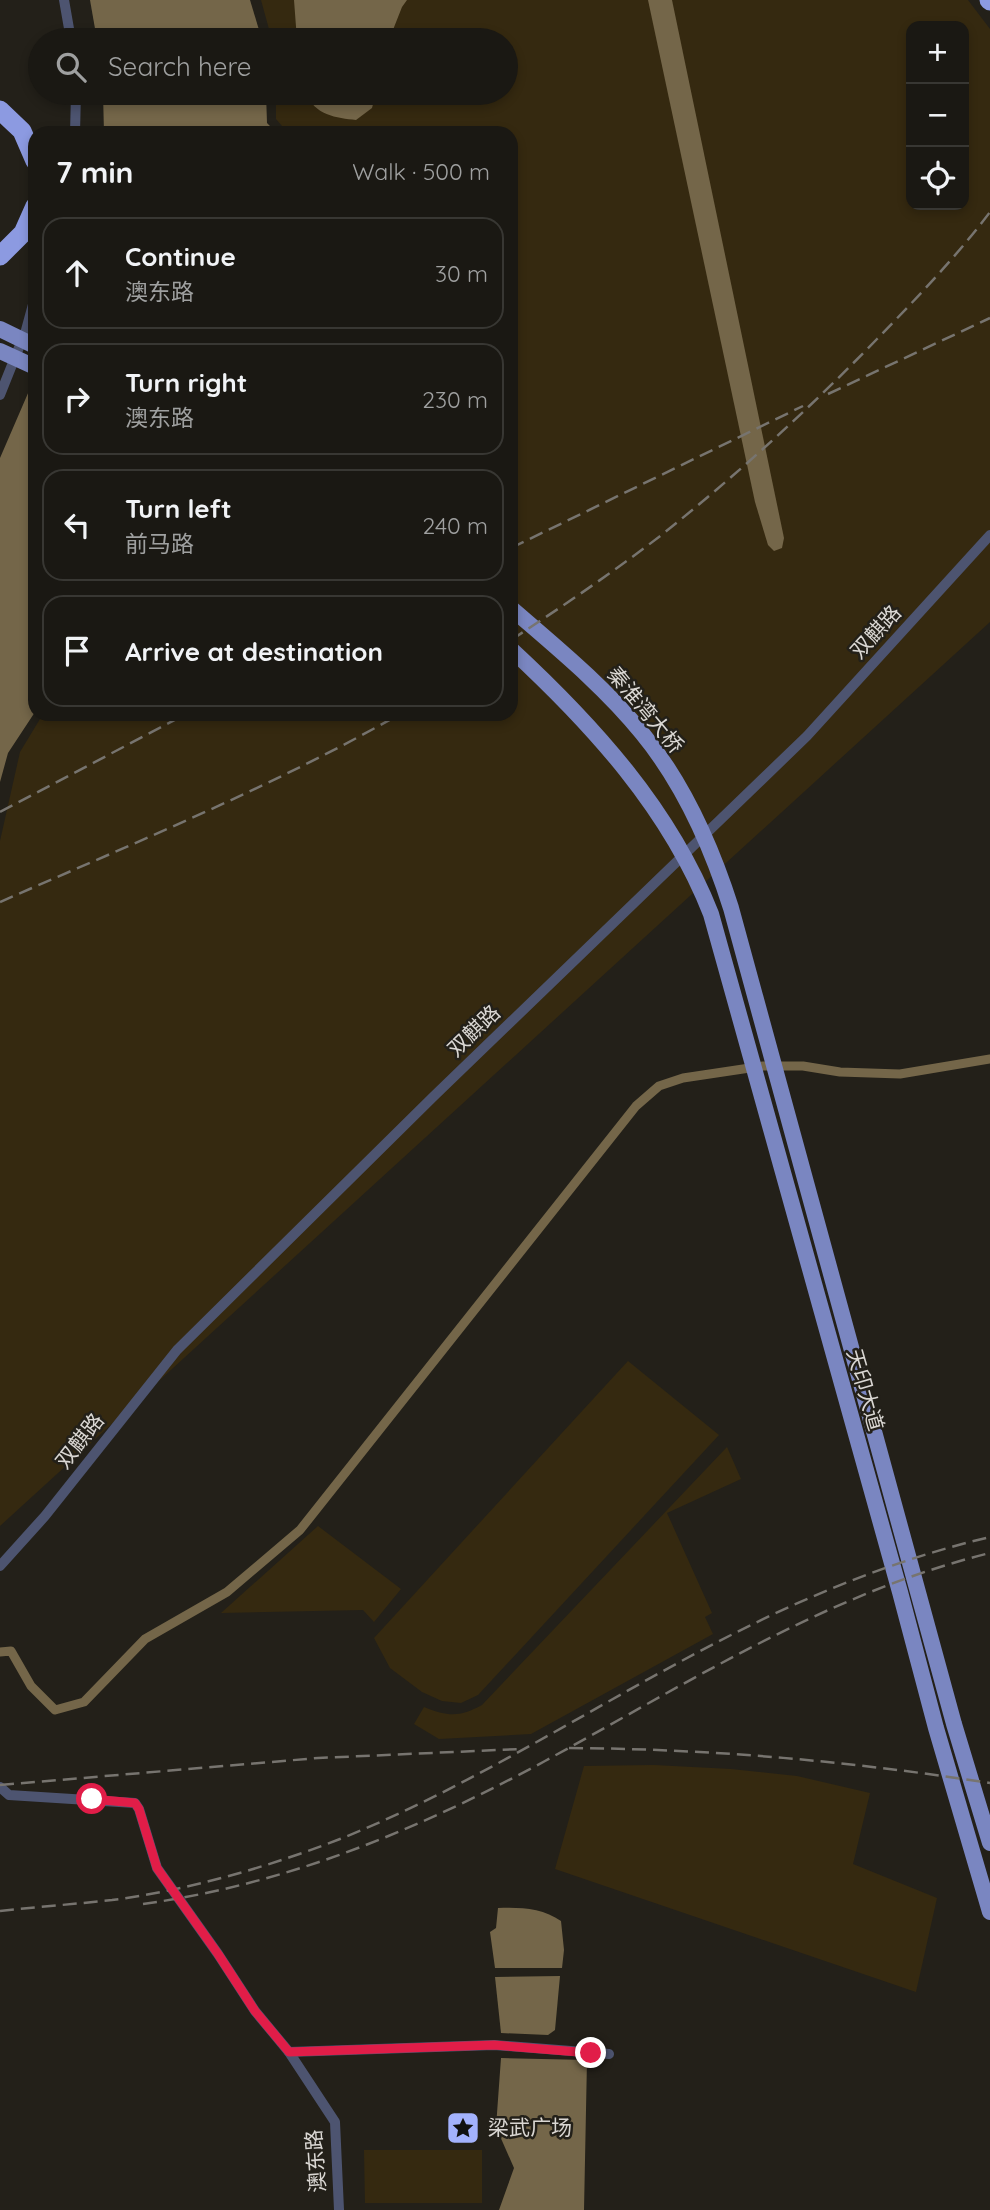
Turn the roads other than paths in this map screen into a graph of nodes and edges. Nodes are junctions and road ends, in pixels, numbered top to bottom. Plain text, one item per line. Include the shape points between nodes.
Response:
1 (64, 0) edge
2 (69, 28) edge
3 (76, 105) edge
4 (0, 110) edge
5 (75, 126) edge
6 (28, 145) edge
7 (28, 222) edge
8 (0, 256) edge
9 (28, 323) edge
10 (0, 329) edge
11 (28, 343) edge
12 (0, 351) edge
13 (28, 364) edge
14 (0, 395) edge
15 (990, 536) edge
16 (518, 614) edge
17 (518, 656) edge
18 (717, 862) joint
19 (0, 1566) edge
20 (0, 1787) edge
21 (990, 1843) edge
22 (990, 1912) edge
23 (289, 2052) junction
24 (609, 2054) dead end
25 (339, 2210) edge

1 - 2 street
3 - 5 street
4 - 6 highway via 22,131
7 - 8 highway via 12,247
9 - 14 street
10 - 11 main road
12 - 13 main road
15 - 19 street, 双麒路 via 807,736 177,1350
16 - 18 main road, 秦淮湾大桥 via 608,695 643,734 689,803
17 - 22 main road, 天印大道 via 629,773 666,824 698,881
18 - 21 main road, 天印大道
20 - 23 street, 澳东路 via 9,1796 135,1803 157,1868 255,2011
23 - 24 street via 494,2045
23 - 25 street, 澳东路 via 335,2122

